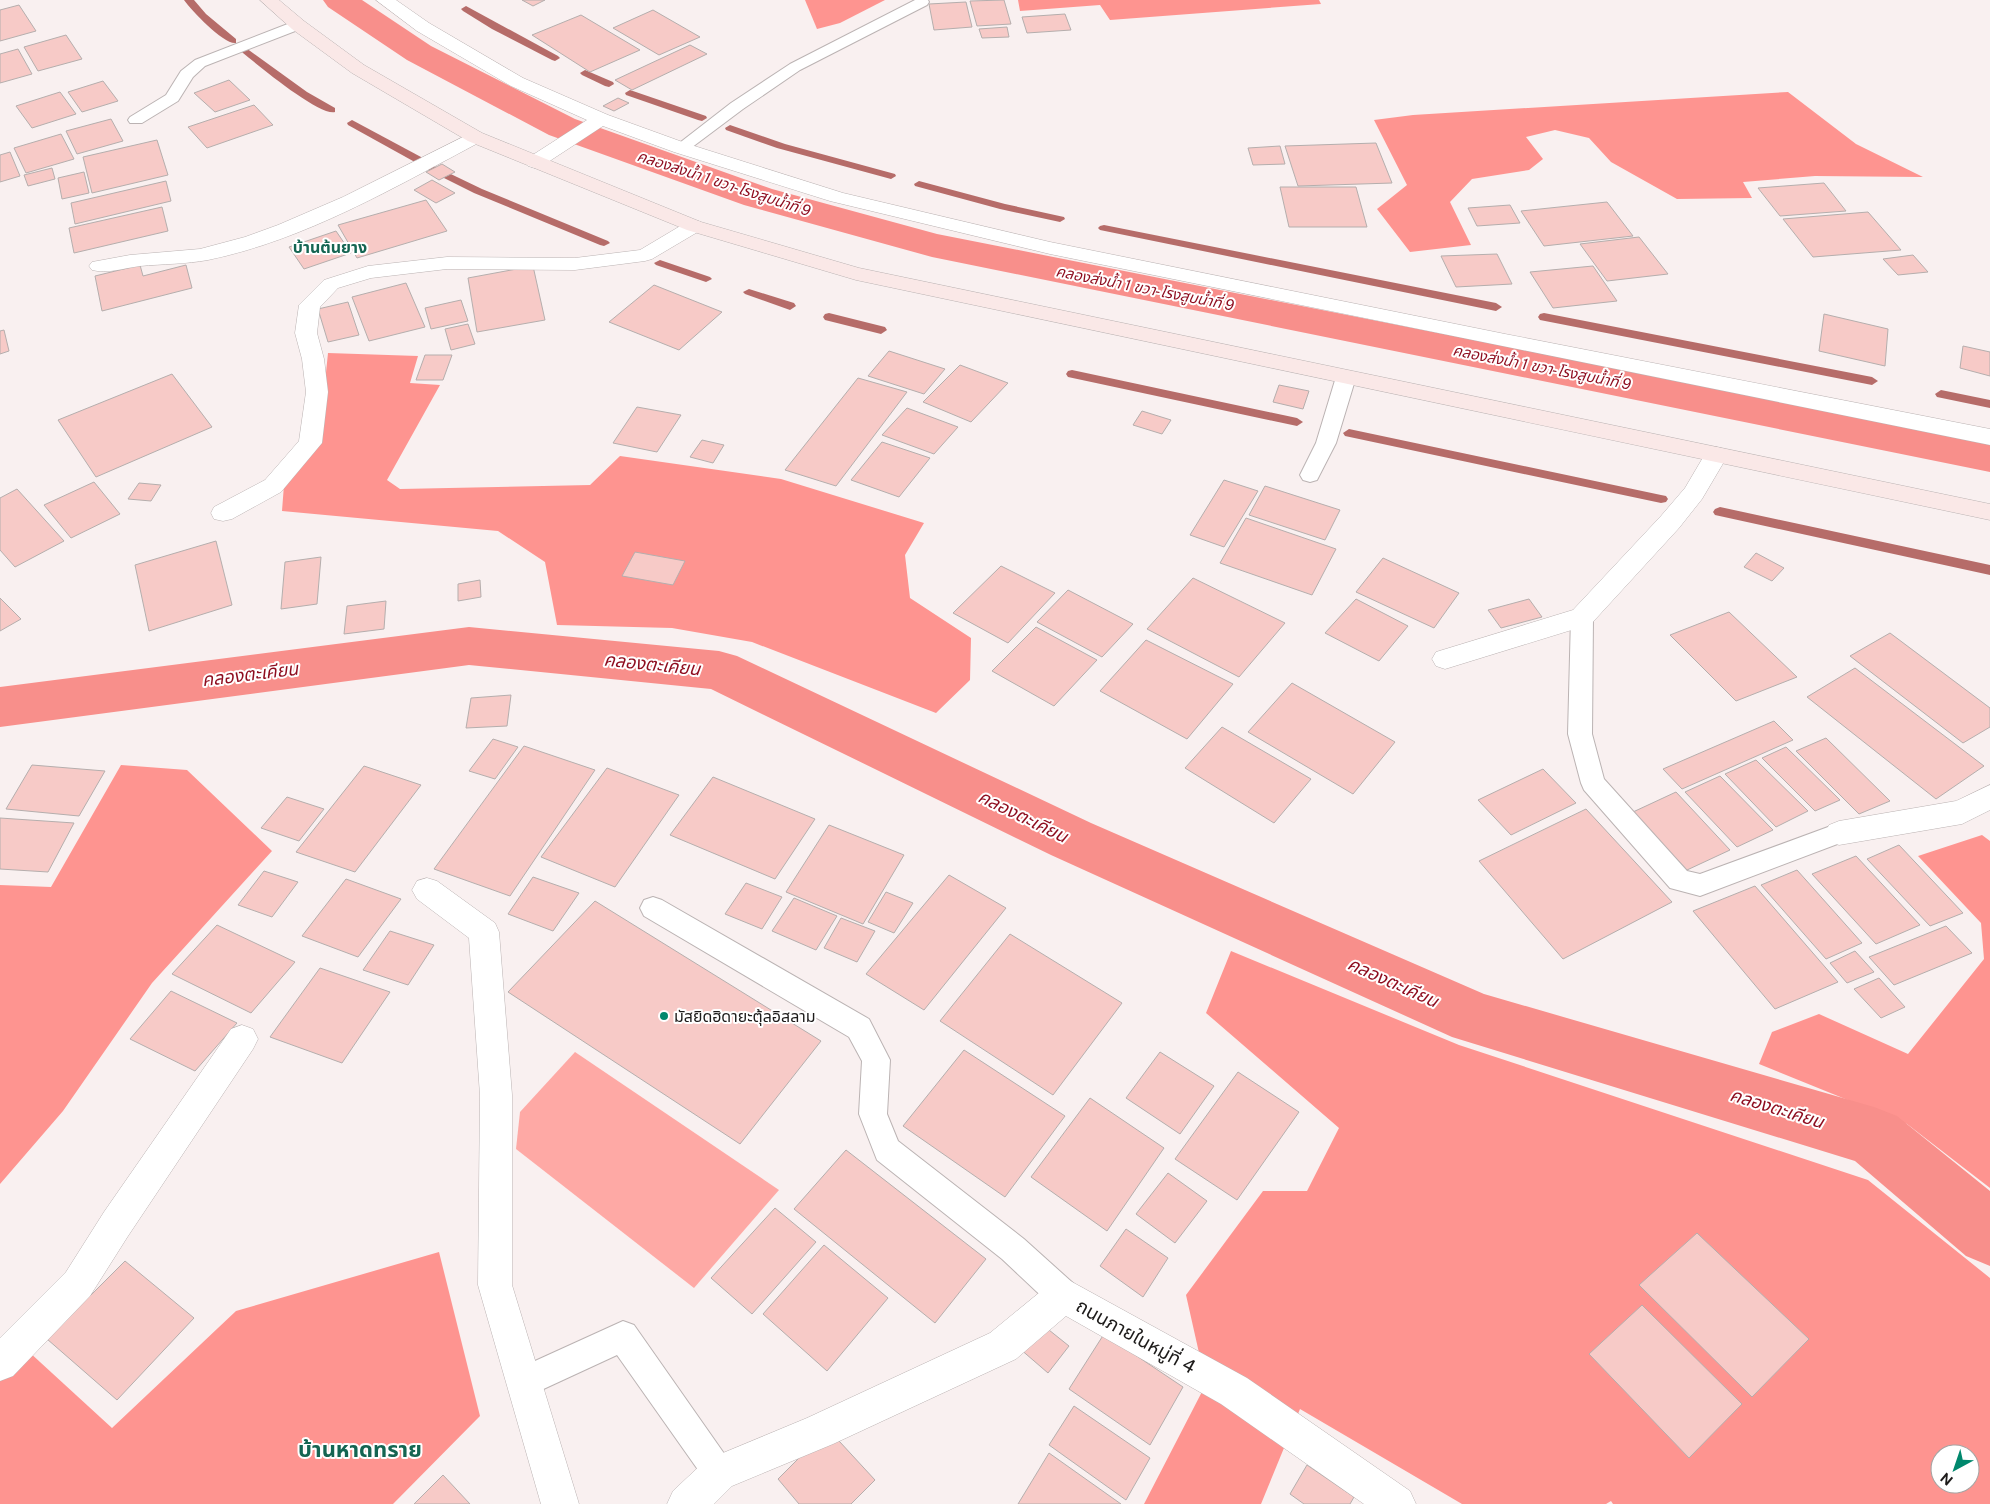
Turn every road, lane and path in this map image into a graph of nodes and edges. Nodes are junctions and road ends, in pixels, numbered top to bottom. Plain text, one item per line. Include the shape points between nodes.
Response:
1 (269, 0) edge
2 (385, 0) edge
3 (922, 2) dead end
4 (298, 25) junction
5 (136, 120) dead end
6 (595, 123) junction
7 (475, 137) junction
8 (681, 148) junction
9 (535, 162) junction
10 (694, 226) junction
11 (99, 266) dead end
12 (1346, 377) junction
13 (1990, 437) edge
14 (1716, 455) junction
15 (1310, 475) dead end
16 (1990, 512) edge
17 (223, 514) dead end
18 (1582, 617) junction
19 (1445, 659) dead end
20 (1990, 796) edge
21 (1839, 833) joint
22 (427, 890) dead end
23 (653, 908) dead end
24 (242, 1040) dead end
25 (1063, 1295) junction
26 (0, 1363) edge
27 (524, 1382) junction
28 (719, 1473) junction
29 (560, 1504) edge
30 (686, 1504) edge
31 (1397, 1504) edge

1 - 4 main road
2 - 6 street via 423,27
3 - 8 lane via 795,67
4 - 5 lane via 200,62 187,74 172,98
4 - 7 main road via 358,69
6 - 8 street
6 - 9 street
7 - 9 main road
7 - 11 street via 390,181 246,244 187,258
8 - 13 street via 837,197 1050,248
9 - 10 main road
10 - 12 main road via 856,274
10 - 17 street via 645,255 575,264 447,263 368,272 331,284 310,305 306,334 318,392 310,443 274,486
12 - 14 main road
12 - 15 lane via 1326,443
14 - 16 main road
14 - 18 street via 1694,493 1676,515
18 - 19 street
18 - 21 lane via 1580,734 1593,783 1679,880 1700,885
20 - 21 street via 1962,812
22 - 27 street via 484,932 496,1094 495,1285
23 - 25 lane via 859,1028 876,1060 873,1114 887,1150 1013,1249
24 - 26 street via 78,1284
25 - 28 street, ถนนภายในหมู่ที่ 4 via 1003,1346 820,1432
25 - 31 street, ถนนภายในหมู่ที่ 4 via 1234,1391
27 - 28 lane via 623,1336
27 - 29 street
28 - 30 street, ถนนภายในหมู่ที่ 4

